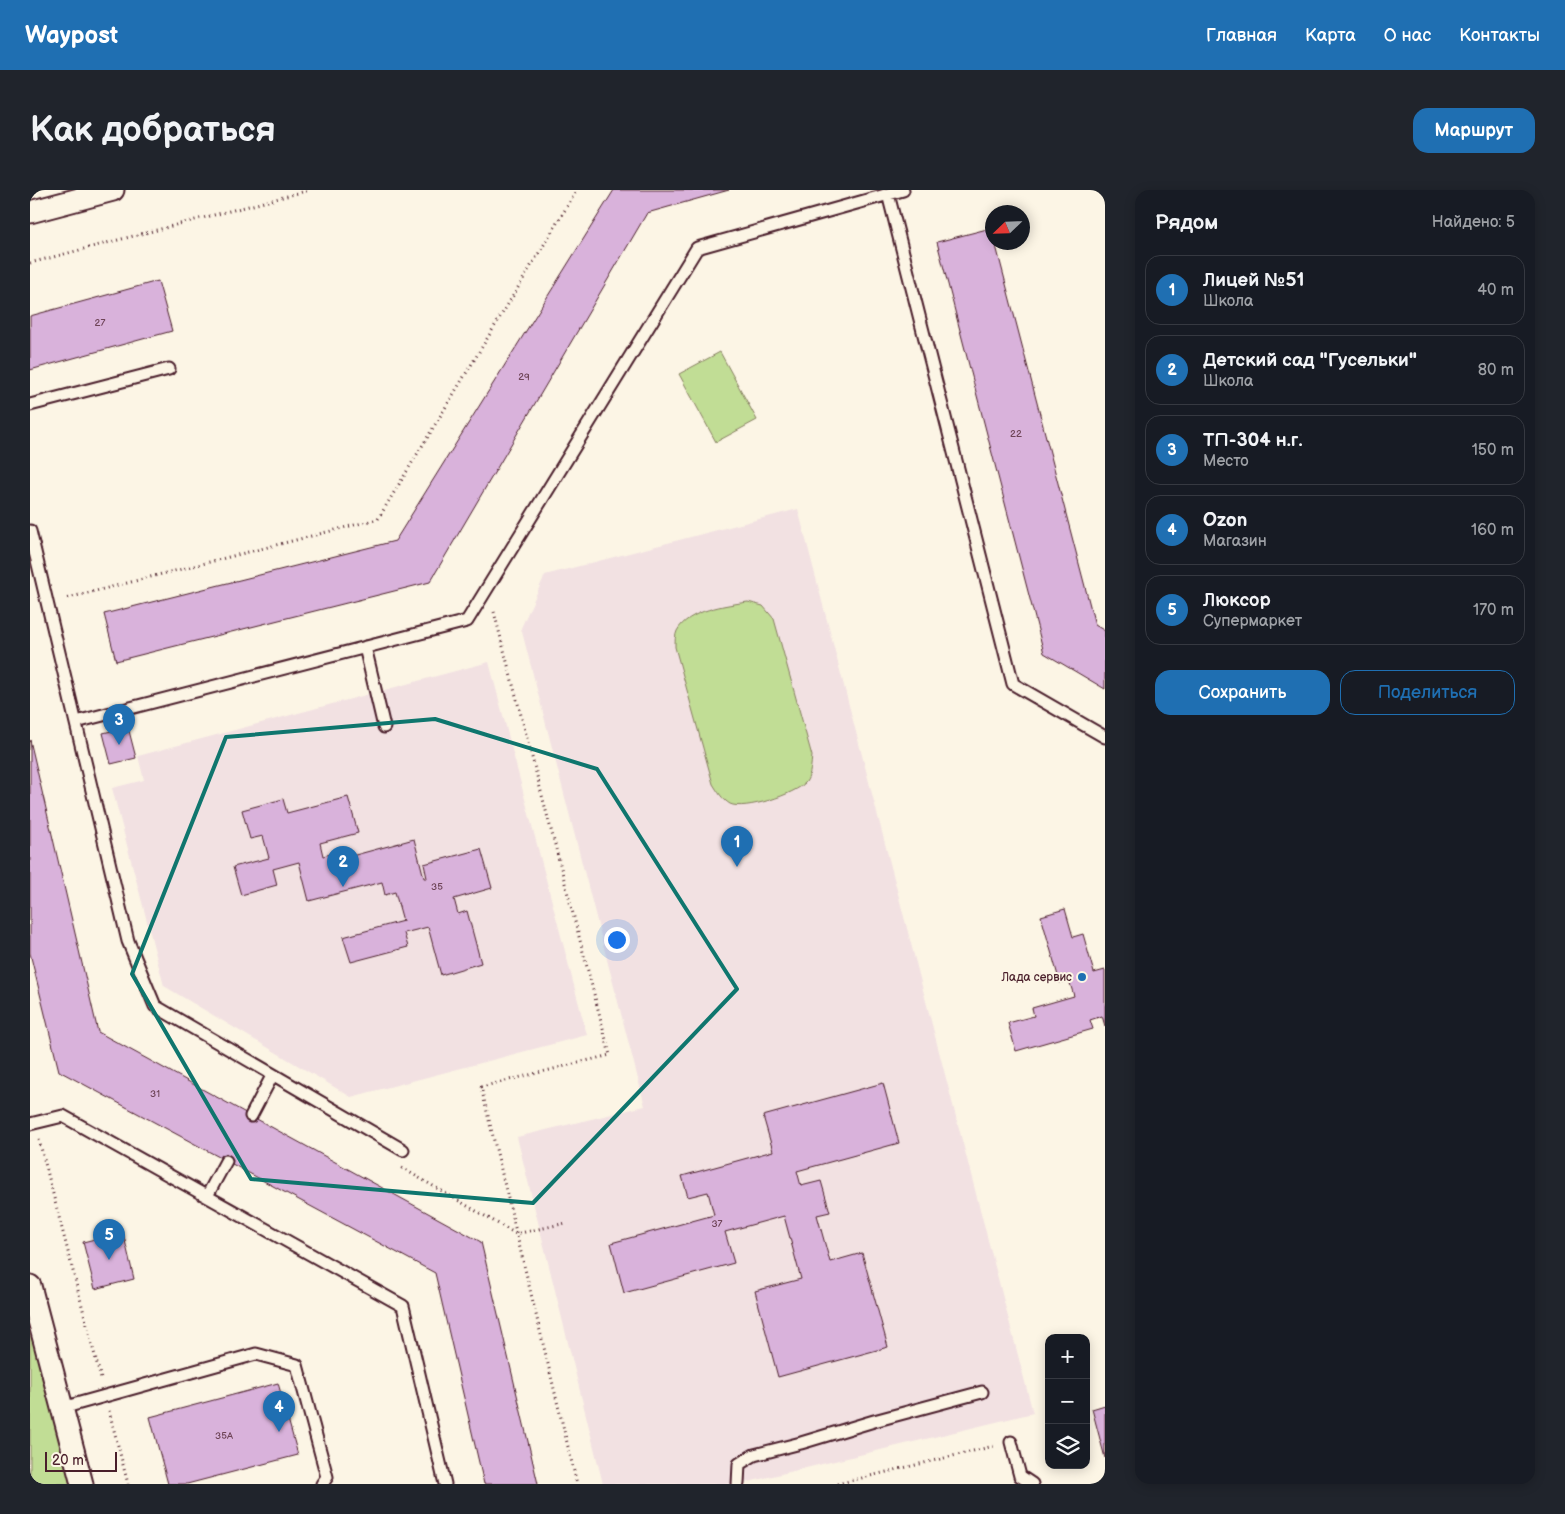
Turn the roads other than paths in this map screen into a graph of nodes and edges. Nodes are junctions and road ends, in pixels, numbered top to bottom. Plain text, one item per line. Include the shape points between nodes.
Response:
1 (113, 190) edge
2 (903, 190) edge
3 (888, 194) junction
4 (30, 212) edge
5 (169, 369) dead end
6 (30, 406) edge
7 (30, 531) edge
8 (365, 647) junction
9 (76, 722) junction
10 (384, 727) dead end
11 (1105, 737) edge
12 (272, 1076) junction
13 (251, 1116) dead end
14 (32, 1124) edge
15 (403, 1150) dead end
16 (226, 1161) dead end
17 (207, 1196) junction
18 (30, 1286) edge
19 (982, 1392) dead end
20 (62, 1408) junction
21 (1011, 1442) road end
22 (82, 1484) edge
23 (322, 1484) edge
24 (445, 1484) edge
25 (738, 1484) edge
26 (1032, 1484) edge

1 - 4 street
2 - 3 lane
3 - 8 lane via 697,248 467,621
3 - 11 lane via 1013,684
5 - 6 lane
7 - 9 lane
8 - 9 lane
8 - 10 lane
9 - 12 lane via 128,941 155,1006
12 - 13 lane
12 - 15 lane
14 - 17 lane via 63,1116
16 - 17 lane
17 - 24 lane via 403,1306
18 - 20 street
19 - 25 lane via 754,1455 739,1464
20 - 22 street
20 - 23 lane via 256,1354 297,1365 327,1477
21 - 26 lane via 1020,1476

